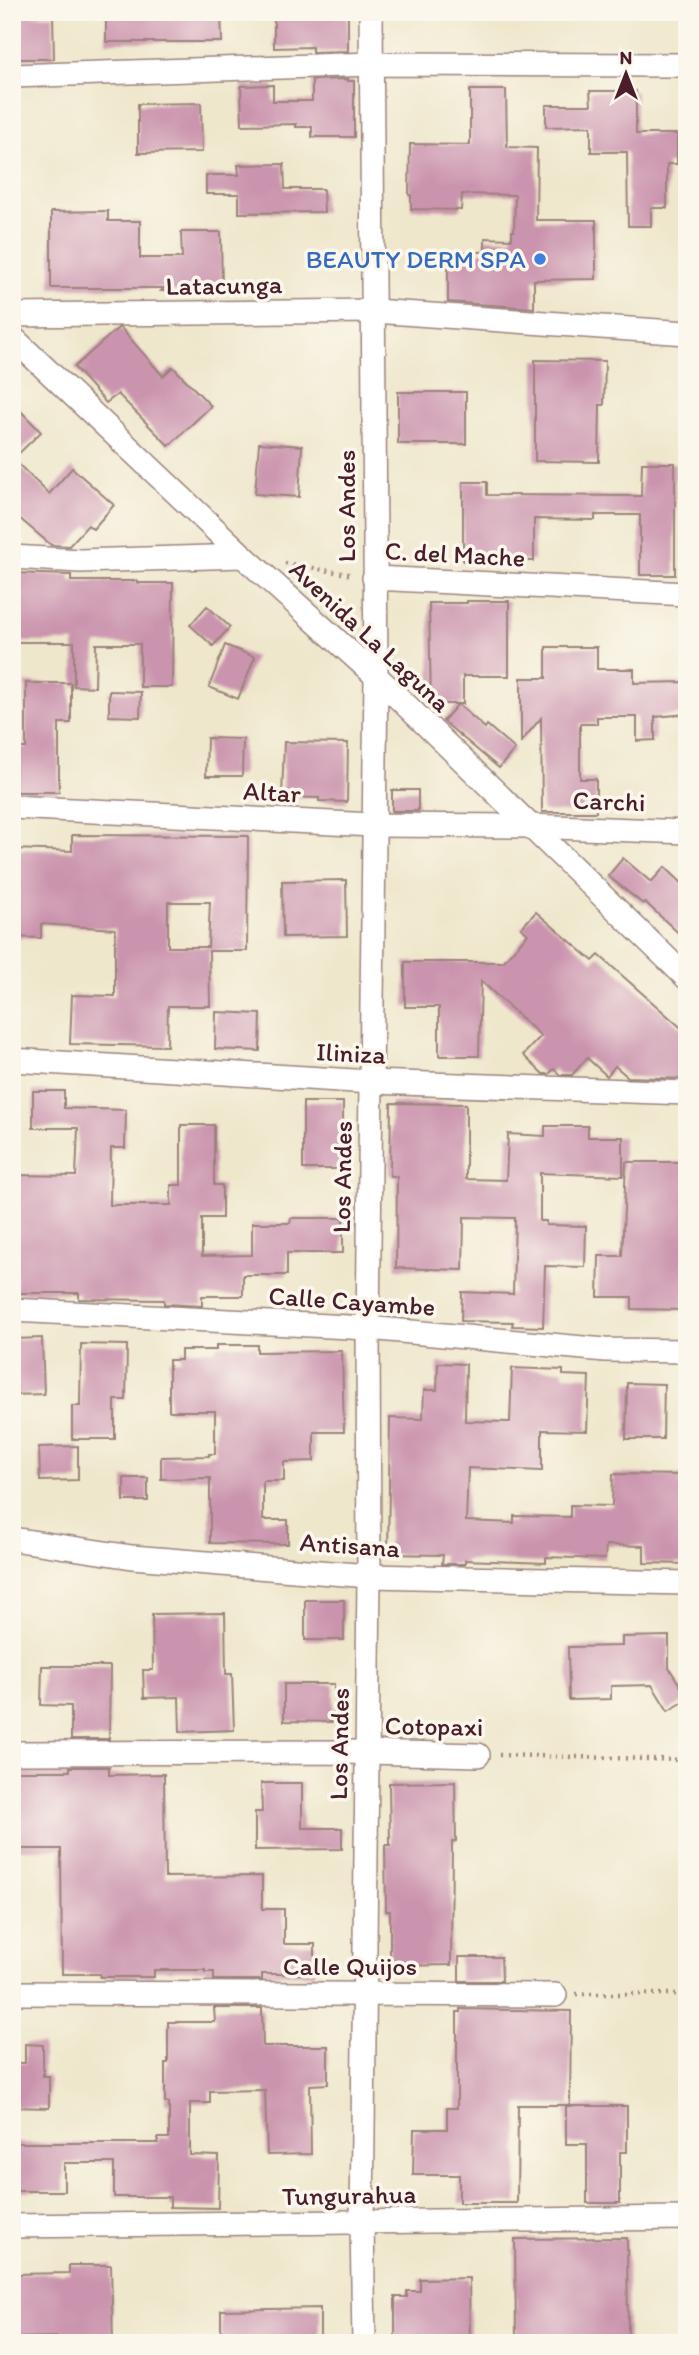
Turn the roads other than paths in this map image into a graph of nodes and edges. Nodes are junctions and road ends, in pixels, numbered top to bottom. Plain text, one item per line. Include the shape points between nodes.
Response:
1 (371, 12) edge
2 (372, 64) junction
3 (687, 65) edge
4 (12, 76) edge
5 (374, 311) junction
6 (12, 315) edge
7 (687, 333) edge
8 (12, 337) edge
9 (243, 556) junction
10 (12, 557) edge
11 (374, 578) junction
12 (687, 594) edge
13 (376, 677) junction
14 (12, 807) edge
15 (373, 825) junction
16 (529, 826) junction
17 (687, 832) edge
18 (687, 978) edge
19 (12, 1059) edge
20 (371, 1083) junction
21 (687, 1093) edge
22 (12, 1310) edge
23 (368, 1328) junction
24 (687, 1351) edge
25 (12, 1539) edge
26 (369, 1576) junction
27 (687, 1583) edge
28 (366, 1752) junction
29 (12, 1753) edge
30 (478, 1755) road end
31 (12, 1993) edge
32 (364, 1994) junction
33 (555, 1994) road end
34 (687, 2218) edge
35 (362, 2223) junction
36 (12, 2225) edge
37 (364, 2343) edge

1 - 2 street, Los Andes
2 - 3 street
2 - 4 street
2 - 5 street, Los Andes
5 - 6 street, Latacunga
5 - 7 street, Latacunga
5 - 11 street, Los Andes
8 - 9 street, Avenida La Laguna
9 - 10 street via 79,561
9 - 13 street, Avenida La Laguna
11 - 12 street, C. del Mache
11 - 13 street, Los Andes
13 - 15 street, Los Andes
13 - 16 street, Avenida La Laguna
14 - 15 street, Altar
15 - 16 street, Altar
15 - 20 street, Los Andes
16 - 17 street, Carchi
16 - 18 street, Avenida La Laguna
19 - 20 street, Iliniza
20 - 21 street, Iliniza
20 - 23 street, Los Andes
22 - 23 street, Calle Cayambe
23 - 24 street, Calle Cayambe via 605,1350
23 - 26 street, Los Andes
25 - 26 street, Antisana via 132,1557
26 - 27 street, Antisana
26 - 28 street, Los Andes
28 - 29 street, Cotopaxi
28 - 30 street, Cotopaxi
28 - 32 street, Los Andes
31 - 32 street, Calle Quijos
32 - 33 street, Calle Quijos
32 - 35 street, Los Andes
34 - 35 street, Tungurahua
35 - 36 street, Tungurahua
35 - 37 street, Los Andes

